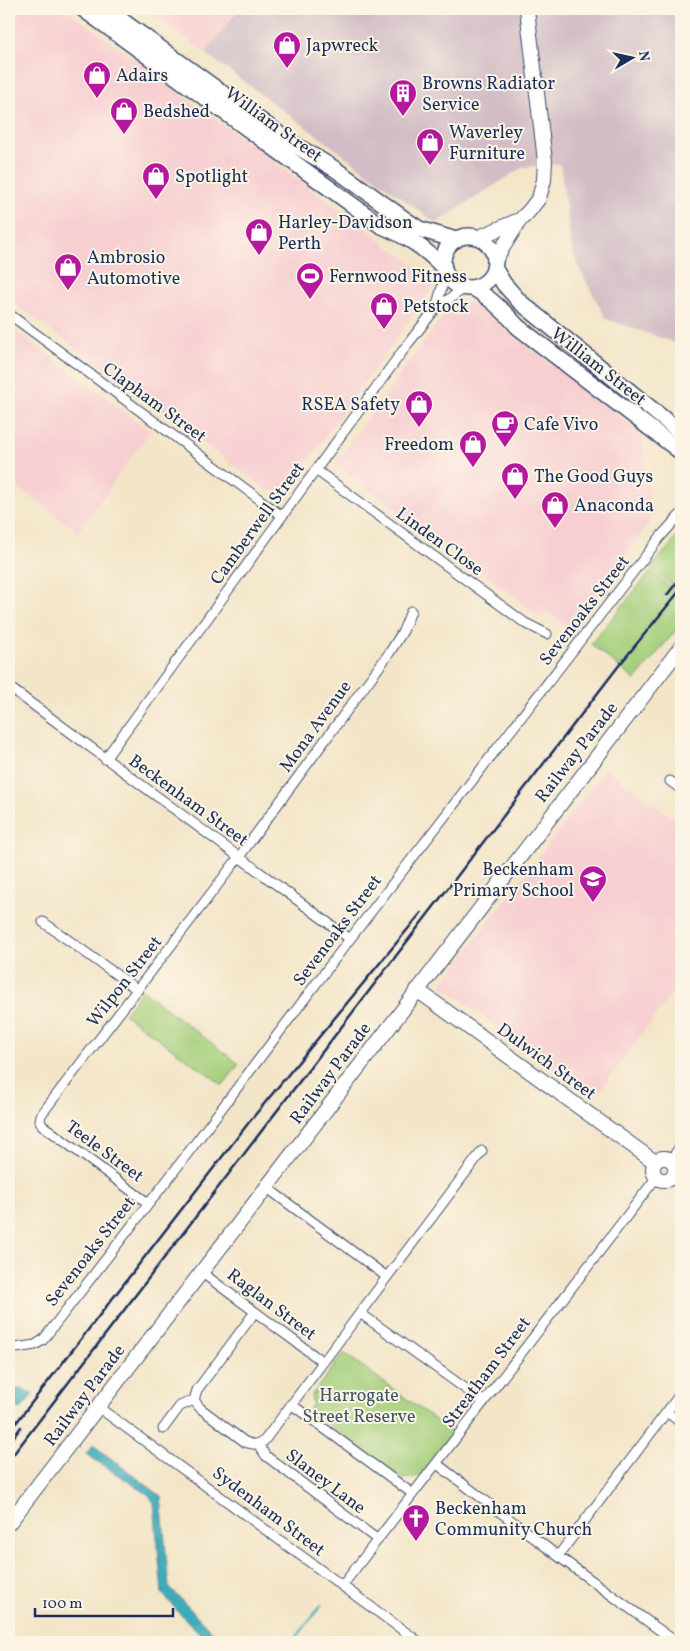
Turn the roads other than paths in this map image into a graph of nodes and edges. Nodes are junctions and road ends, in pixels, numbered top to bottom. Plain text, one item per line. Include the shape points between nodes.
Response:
1 (83, 9) edge
2 (106, 9) edge
3 (527, 9) edge
4 (520, 220) junction
5 (477, 238) junction
6 (456, 240) junction
7 (494, 264) junction
8 (445, 270) junction
9 (469, 288) junction
10 (436, 308) junction
11 (9, 314) edge
12 (681, 433) edge
13 (681, 452) edge
14 (316, 470) junction
15 (681, 514) edge
16 (282, 516) junction
17 (411, 611) dead end
18 (548, 634) dead end
19 (681, 646) edge
20 (9, 687) edge
21 (105, 759) junction
22 (670, 781) dead end
23 (681, 789) edge
24 (239, 857) junction
25 (43, 922) dead end
26 (350, 939) junction
27 (138, 990) junction
28 (417, 990) junction
29 (42, 1125) joint
30 (681, 1145) edge
31 (482, 1151) dead end
32 (671, 1160) junction
33 (655, 1162) junction
34 (656, 1178) junction
35 (677, 1180) edge
36 (266, 1188) junction
37 (148, 1203) junction
38 (201, 1272) junction
39 (387, 1277) junction
40 (255, 1312) junction
41 (360, 1313) junction
42 (9, 1349) edge
43 (323, 1362) junction
44 (681, 1394) edge
45 (194, 1400) junction
46 (484, 1402) junction
47 (291, 1404) junction
48 (98, 1407) junction
49 (667, 1412) junction
50 (681, 1423) edge
51 (163, 1429) dead end
52 (258, 1444) junction
53 (437, 1464) junction
54 (413, 1494) junction
55 (9, 1523) edge
56 (378, 1540) junction
57 (558, 1556) junction
58 (342, 1586) junction
59 (419, 1642) edge
60 (676, 1642) edge

1 - 8 main road, William Street via 380,225 404,235 429,252
2 - 6 main road, William Street via 290,142 335,168 419,228
3 - 4 street via 546,161 538,198
4 - 5 street
4 - 7 street
5 - 6 main road via 466,236
5 - 7 main road via 493,252
6 - 8 main road via 446,250
7 - 9 main road via 486,282
7 - 12 main road, William Street via 504,284 520,302
8 - 9 main road via 451,281
8 - 10 street, Camberwell Street
9 - 10 street, Camberwell Street
9 - 13 main road, William Street via 486,295 525,333
10 - 14 street, Camberwell Street
11 - 16 street, Clapham Street
14 - 16 street, Camberwell Street
14 - 18 street, Linden Close via 525,623
15 - 26 street, Sevenoaks Street
16 - 21 street, Camberwell Street
17 - 24 street, Mona Avenue via 390,652
19 - 28 street, Railway Parade
20 - 21 street, Beckenham Street
21 - 24 street, Beckenham Street
22 - 23 street
24 - 26 street, Beckenham Street
24 - 27 street, Wilpon Street
25 - 27 street
26 - 37 street, Sevenoaks Street
27 - 29 street, Wilpon Street via 41,1115
28 - 33 street, Dulwich Street
28 - 36 street, Railway Parade
29 - 37 street, Teele Street
30 - 32 street
31 - 39 street
32 - 33 street via 664,1158
32 - 35 street
33 - 34 street
34 - 35 street
34 - 46 street, Streatham Street
36 - 38 street, Railway Parade
36 - 39 street
37 - 42 street, Sevenoaks Street via 43,1340 35,1345
38 - 40 street, Raglan Street
38 - 48 street, Railway Parade
39 - 41 street
40 - 43 street, Raglan Street
40 - 45 street via 196,1390
41 - 43 street
41 - 46 street
43 - 47 street
44 - 49 street
45 - 51 street via 180,1406
45 - 52 street via 245,1442
46 - 53 street, Streatham Street
47 - 52 street via 264,1441
47 - 54 street
48 - 55 street, Railway Parade
48 - 58 street, Sydenham Street
49 - 50 street
49 - 57 street
52 - 56 street, Slaney Lane via 266,1456
53 - 54 street, Streatham Street
53 - 57 street
54 - 56 street, Streatham Street
56 - 58 street, Streatham Street
57 - 60 street
58 - 59 street, Sydenham Street

